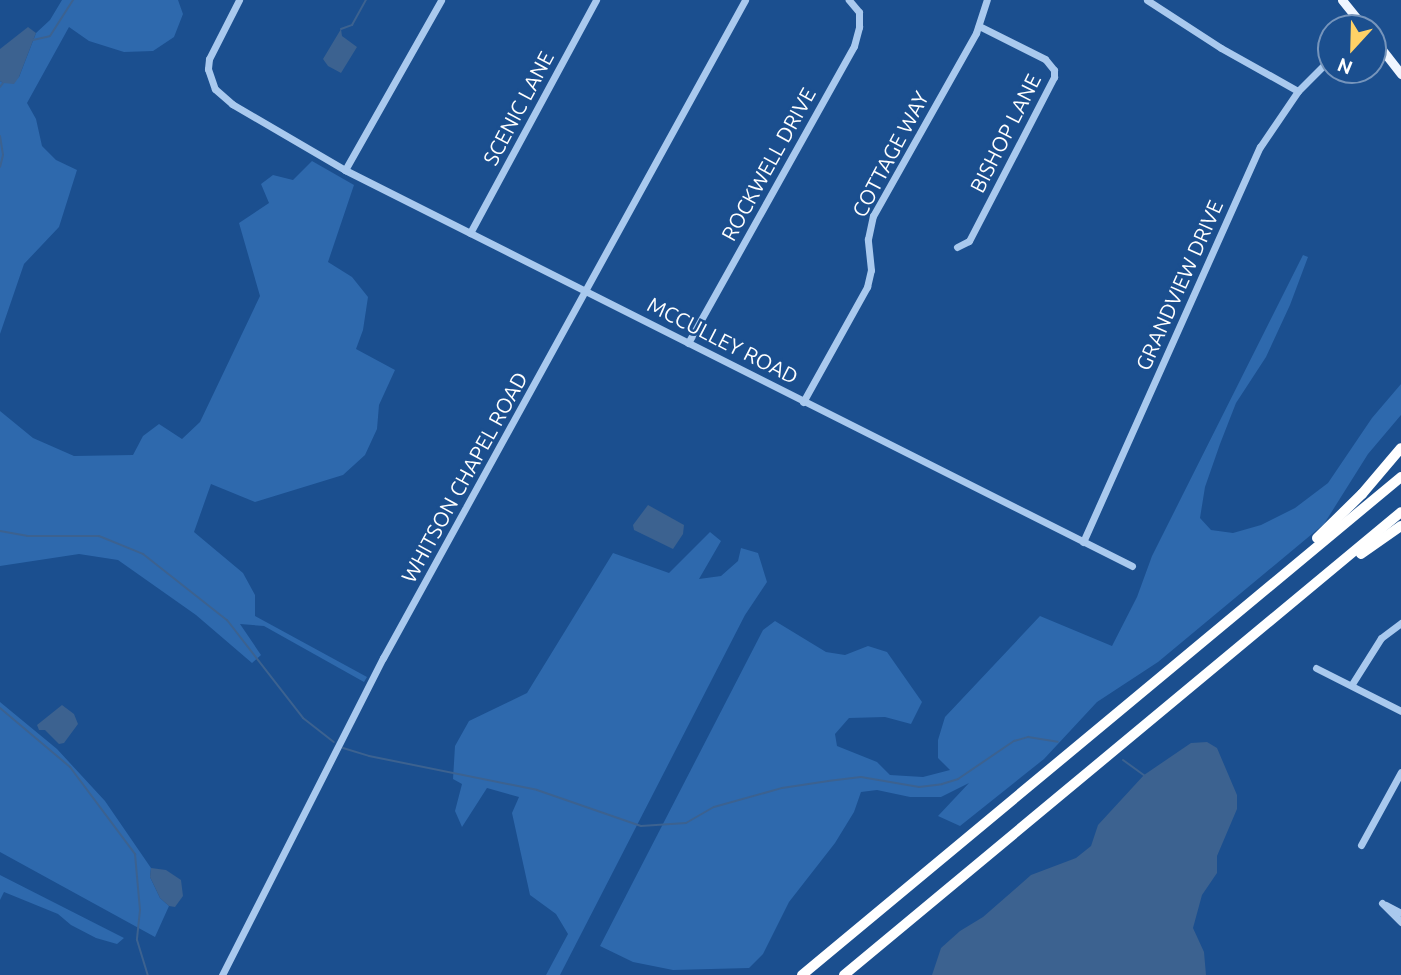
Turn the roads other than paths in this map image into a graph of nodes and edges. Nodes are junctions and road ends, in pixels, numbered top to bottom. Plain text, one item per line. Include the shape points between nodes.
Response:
1 (239, 0) edge
2 (441, 0) edge
3 (596, 0) edge
4 (745, 0) edge
5 (849, 0) edge
6 (987, 0) edge
7 (1147, 0) edge
8 (1342, 0) edge
9 (1353, 14) edge
10 (979, 26) junction
11 (1387, 56) edge
12 (1317, 72) edge
13 (1401, 74) edge
14 (1298, 91) junction
15 (345, 170) junction
16 (470, 233) junction
17 (957, 247) dead end
18 (587, 290) junction
19 (688, 343) junction
20 (803, 402) junction
21 (1401, 448) edge
22 (1401, 477) edge
23 (1401, 512) edge
24 (1401, 526) edge
25 (1083, 542) junction
26 (1132, 566) dead end
27 (1266, 589) junction
28 (1306, 591) junction
29 (1401, 623) edge
30 (1316, 668) dead end
31 (1352, 684) junction
32 (1401, 711) edge
33 (1401, 772) edge
34 (1392, 789) junction
35 (1401, 793) edge
36 (1361, 845) dead end
37 (1401, 913) edge
38 (1401, 922) edge
39 (222, 975) edge
40 (802, 975) edge
41 (844, 975) edge

1 - 15 street, MCCULLEY ROAD via 209,59 215,89 232,104
2 - 15 street
3 - 16 street, SCENIC LANE
4 - 18 street, WHITSON CHAPEL ROAD
5 - 19 street, ROCKWELL DRIVE via 859,12 854,46
6 - 10 street, COTTAGE WAY
7 - 14 street
8 - 9 main road
10 - 17 street, BISHOP LANE via 1045,59 1054,69 1054,77 969,241
10 - 20 street, COTTAGE WAY via 873,216 867,287
11 - 13 main road
12 - 14 street, GRANDVIEW DRIVE
14 - 25 street, GRANDVIEW DRIVE via 1260,147
15 - 16 street, MCCULLEY ROAD
16 - 18 street, MCCULLEY ROAD
18 - 19 street, MCCULLEY ROAD
18 - 39 street, WHITSON CHAPEL ROAD via 383,658
19 - 20 street, MCCULLEY ROAD
20 - 25 street, MCCULLEY ROAD
21 - 27 highway via 1362,494
22 - 27 highway
23 - 28 highway
24 - 28 highway
25 - 26 street, MCCULLEY ROAD
27 - 40 highway
28 - 41 highway
29 - 31 street via 1381,638
30 - 31 street
31 - 32 street
33 - 34 street
34 - 35 street
34 - 36 street
37 - 38 street via 1382,903

